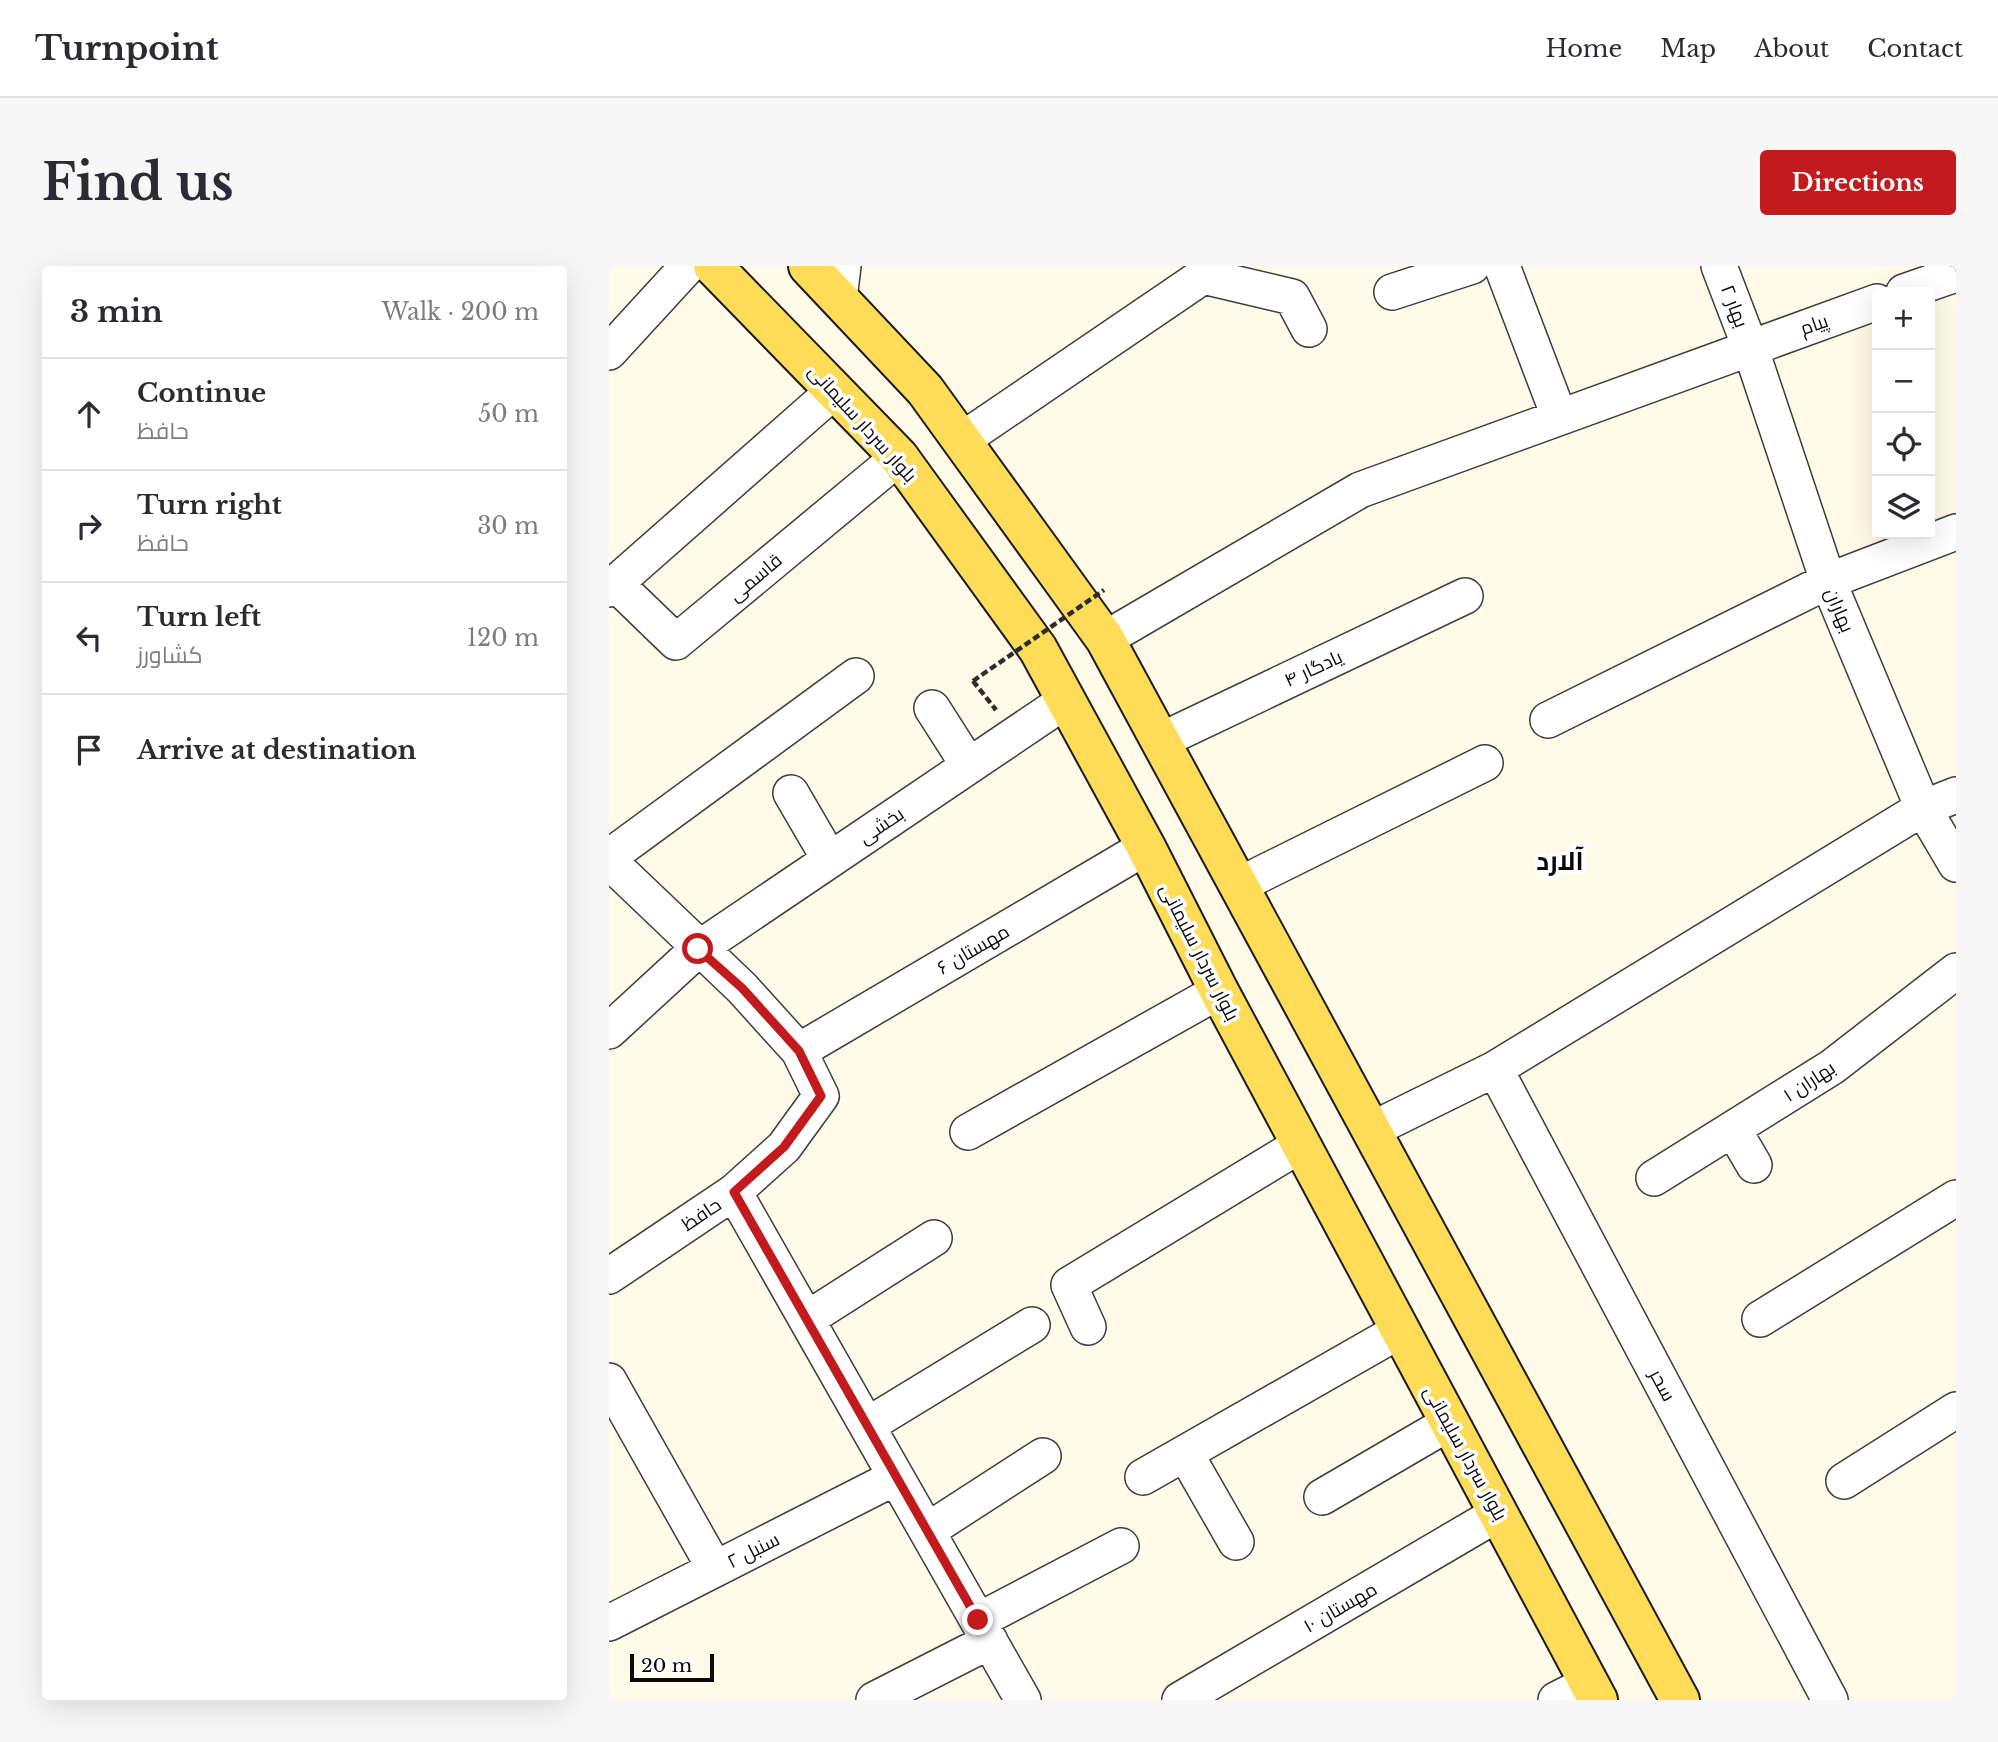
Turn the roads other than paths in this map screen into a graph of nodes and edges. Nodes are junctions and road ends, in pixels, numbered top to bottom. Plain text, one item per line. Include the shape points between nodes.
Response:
1 (688, 266) edge
2 (713, 266) edge
3 (808, 266) edge
4 (1472, 266) edge
5 (1503, 266) edge
6 (1719, 266) edge
7 (1204, 271) edge
8 (1956, 274) edge
9 (841, 282) edge
10 (1918, 287) edge
11 (1392, 292) dead end
12 (1872, 304) edge
13 (1310, 329) dead end
14 (1750, 346) junction
15 (609, 352) edge
16 (835, 390) junction
17 (1559, 416) junction
18 (962, 440) junction
19 (899, 457) junction
20 (1956, 532) edge
21 (1828, 581) junction
22 (612, 586) edge
23 (1465, 596) dead end
24 (1105, 639) junction
25 (856, 676) dead end
26 (1065, 701) junction
27 (932, 708) dead end
28 (1548, 720) dead end
29 (1160, 741) junction
30 (1485, 762) dead end
31 (969, 766) junction
32 (791, 793) dead end
33 (1956, 795) edge
34 (1923, 808) junction
35 (1146, 847) junction
36 (609, 859) edge
37 (830, 860) junction
38 (1956, 864) edge
39 (1239, 886) junction
40 (698, 949) junction
41 (1956, 971) edge
42 (1219, 991) junction
43 (609, 1031) edge
44 (799, 1051) junction
45 (1495, 1069) junction
46 (1733, 1129) junction
47 (1371, 1130) junction
48 (968, 1132) dead end
49 (1300, 1145) junction
50 (1754, 1164) dead end
51 (1654, 1178) dead end
52 (734, 1192) junction
53 (1956, 1198) edge
54 (934, 1238) dead end
55 (609, 1276) edge
56 (807, 1319) junction
57 (1760, 1319) dead end
58 (1032, 1325) dead end
59 (1088, 1327) dead end
60 (1399, 1331) junction
61 (609, 1381) edge
62 (1956, 1410) edge
63 (1449, 1423) junction
64 (868, 1425) junction
65 (1185, 1453) junction
66 (1043, 1456) dead end
67 (896, 1477) junction
68 (1143, 1477) dead end
69 (1844, 1481) dead end
70 (1322, 1497) dead end
71 (1499, 1513) junction
72 (927, 1531) junction
73 (1236, 1542) dead end
74 (1121, 1546) dead end
75 (715, 1569) junction
76 (609, 1623) edge
77 (984, 1631) junction
78 (1581, 1694) edge
79 (874, 1700) edge
80 (1023, 1700) edge
81 (1180, 1700) edge
82 (1680, 1700) edge
83 (1830, 1700) edge

1 - 15 street
2 - 16 main road, بلوار سردار سلیمانی
3 - 9 main road
4 - 11 street
5 - 17 street
6 - 14 street, بهار ۲
7 - 13 street via 1291,297
7 - 18 street
8 - 10 street
9 - 18 main road
12 - 14 street, پیام
14 - 17 street, پیام
14 - 21 street, بهاران
16 - 19 main road, بلوار سردار سلیمانی
16 - 22 street
17 - 24 street, پیام via 1360,490
18 - 24 main road
19 - 22 street, قاسمی via 677,642
19 - 26 main road, بلوار سردار سلیمانی via 1038,649
20 - 21 street
21 - 28 street
21 - 34 street, بهاران
23 - 29 street, یادگار ۴
24 - 29 main road
25 - 36 street
26 - 31 street, بخشی
26 - 35 main road, بلوار سردار سلیمانی
27 - 31 street
29 - 39 main road
30 - 39 street
31 - 37 street, بخشی
32 - 37 street
33 - 34 street
34 - 38 street, بهاران
34 - 45 street
35 - 42 main road, بلوار سردار سلیمانی
35 - 44 street, مهستان ۶
36 - 40 street, حافظ
37 - 40 street, بخشی
39 - 47 main road
40 - 43 street, بخشی
40 - 44 street, حافظ via 742,988
41 - 46 street, بهاران ۱ via 1832,1067
42 - 48 street
42 - 49 main road, بلوار سردار سلیمانی
44 - 52 street, حافظ via 821,1096 784,1147
45 - 47 street
45 - 83 street, سحر
46 - 50 street
46 - 51 street, بهاران ۱
47 - 82 main road
49 - 59 street via 1069,1285
49 - 60 main road, بلوار سردار سلیمانی
52 - 55 street, حافظ
52 - 56 street
53 - 57 street
54 - 56 street
56 - 64 street
58 - 64 street
60 - 63 main road, بلوار سردار سلیمانی
60 - 65 street
61 - 75 street
62 - 69 street
63 - 70 street
63 - 71 main road, بلوار سردار سلیمانی
64 - 67 street
65 - 68 street
65 - 73 street
66 - 72 street
67 - 72 street
67 - 75 street, سنبل ۲
71 - 78 main road, بلوار سردار سلیمانی
71 - 81 street, مهستان ۱۰
72 - 77 street
74 - 77 street
75 - 76 street, سنبل ۲
77 - 79 street
77 - 80 street

